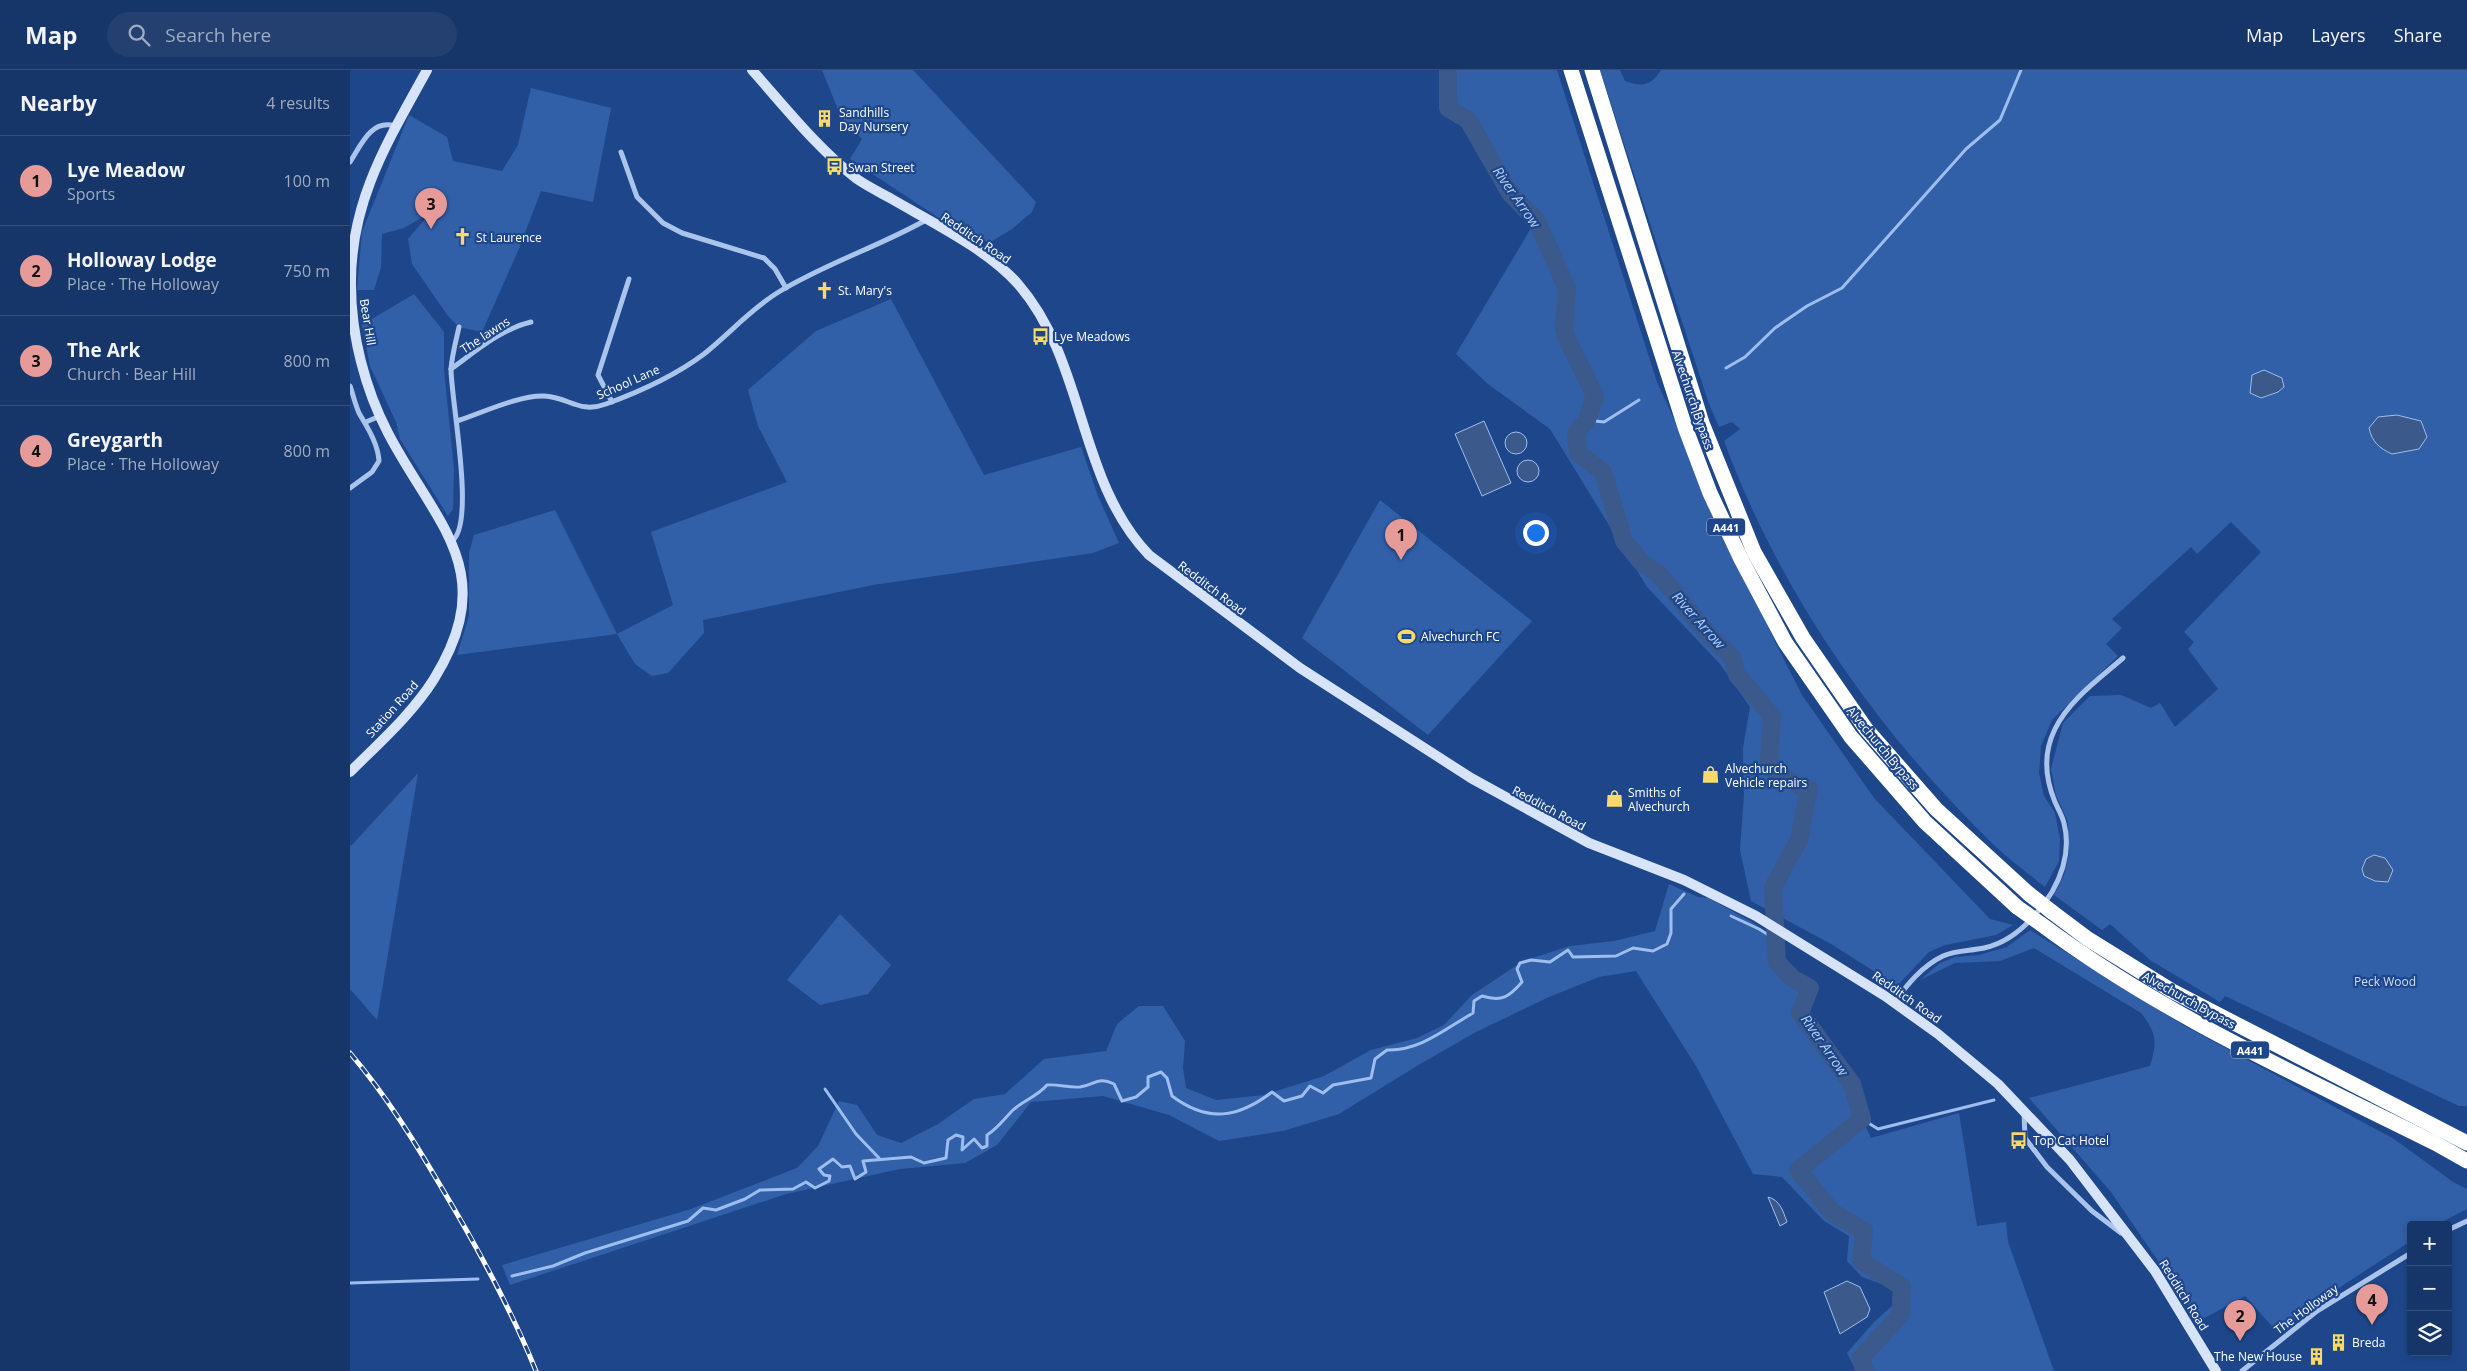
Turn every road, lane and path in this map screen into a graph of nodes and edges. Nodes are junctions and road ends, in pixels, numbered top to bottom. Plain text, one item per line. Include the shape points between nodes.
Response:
1 (427, 70) edge
2 (752, 70) edge
3 (1571, 70) edge
4 (1592, 70) edge
5 (395, 126) junction
6 (621, 152) dead end
7 (350, 162) edge
8 (926, 220) junction
9 (352, 240) edge
10 (629, 279) dead end
11 (786, 288) junction
12 (531, 322) dead end
13 (459, 327) dead end
14 (452, 369) junction
15 (350, 386) edge
16 (612, 402) junction
17 (380, 416) junction
18 (457, 421) junction
19 (366, 422) junction
20 (350, 488) edge
21 (452, 541) junction
22 (2123, 658) dead end
23 (350, 772) edge
24 (1893, 1002) junction
25 (2024, 1110) junction
26 (2467, 1143) edge
27 (2467, 1161) edge
28 (2467, 1221) edge
29 (2452, 1228) edge
30 (2134, 1242) junction
31 (2407, 1254) edge
32 (2216, 1371) edge
33 (2242, 1371) edge

1 - 5 main road, Bear Hill
2 - 8 main road via 810,135 858,179
3 - 27 highway, Alvechurch Bypass / A441, bridge via 1685,427 1710,493 1780,634 1851,737 1925,822 2017,907 2075,950 2196,1023
4 - 26 highway, Alvechurch Bypass / A441, bridge via 1702,423 1754,552 1803,638 1866,729 1936,809 2029,894 2088,939 2181,996
5 - 7 street via 382,125 372,129
5 - 9 main road, Bear Hill via 369,182
6 - 11 street via 637,197 663,223 687,235 764,258
8 - 11 street, School Lane
8 - 24 main road, Redditch Road via 989,259 1018,284 1032,302 1056,349 1114,507 1131,536 1149,555 1300,668 1471,778 1589,843 1684,880 1756,916
9 - 17 main road, Bear Hill via 354,325 364,370
10 - 16 street via 598,376
11 - 16 street, School Lane via 698,358
12 - 14 street, The lawns via 501,334
13 - 14 street
14 - 18 street
15 - 19 street via 357,408
16 - 18 street, School Lane via 587,408 537,396
17 - 19 street
17 - 21 main road, Bear Hill
18 - 21 street via 462,519 460,534
19 - 20 street via 379,456 377,466
21 - 23 main road, Station Road via 463,581 463,600 449,649 435,678 418,701
22 - 24 street via 2075,701 2050,740 2047,776 2066,836 2064,861 2051,892 2009,939 1938,959 1912,979
24 - 25 main road, Redditch Road via 1966,1057
25 - 30 main road, Redditch Road via 2070,1160
25 - 30 street via 2025,1138 2047,1167 2092,1211
28 - 29 street
30 - 32 main road, Redditch Road via 2178,1305
31 - 33 street, The Holloway via 2316,1311

